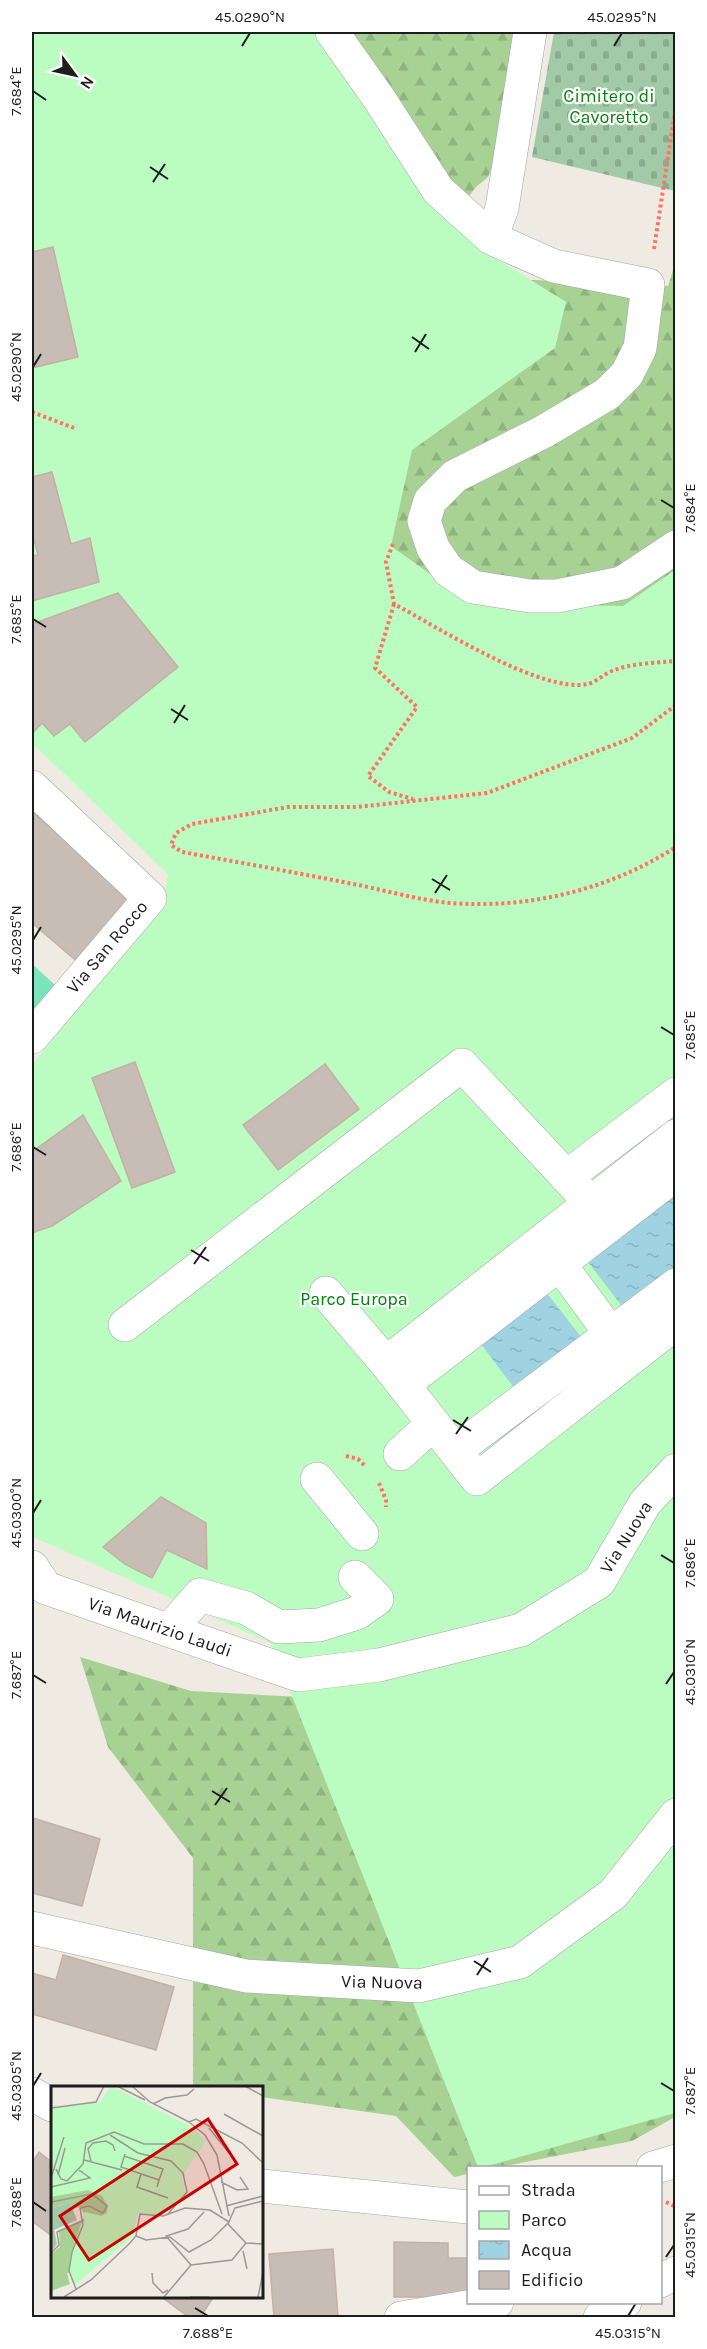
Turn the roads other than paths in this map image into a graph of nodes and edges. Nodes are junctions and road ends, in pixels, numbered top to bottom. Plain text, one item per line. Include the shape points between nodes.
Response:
1 (332, 32) edge
2 (530, 32) edge
3 (490, 238) junction
4 (675, 547) edge
5 (32, 787) edge
6 (32, 1037) edge
7 (675, 1094) edge
8 (675, 1136) edge
9 (675, 1174) edge
10 (566, 1177) junction
11 (591, 1203) junction
12 (551, 1253) junction
13 (675, 1285) edge
14 (326, 1293) dead end
15 (675, 1323) edge
16 (125, 1325) dead end
17 (621, 1347) junction
18 (395, 1374) junction
19 (433, 1424) junction
20 (400, 1454) dead end
21 (675, 1470) edge
22 (317, 1479) dead end
23 (362, 1534) dead end
24 (32, 1567) edge
25 (355, 1577) dead end
26 (178, 1620) dead end
27 (298, 1675) joint
28 (675, 1815) edge
29 (32, 1928) edge
30 (32, 2094) edge
31 (51, 2104) edge
32 (675, 2161) edge
33 (659, 2166) edge
34 (262, 2186) edge
35 (467, 2206) edge
36 (675, 2273) edge
37 (662, 2281) edge
38 (485, 2304) edge
39 (621, 2304) edge
40 (401, 2318) edge
41 (600, 2318) edge

1 - 3 street via 438,190
2 - 3 street via 502,208
3 - 4 street via 554,266 648,285 640,348 627,374 607,394 455,476 430,501 424,521 433,548 448,570 473,587 557,596 622,583
5 - 6 street, Via San Rocco via 150,898
7 - 10 street
8 - 11 street
9 - 12 street
10 - 11 street
10 - 16 street via 462,1065
11 - 12 street
12 - 17 street
12 - 18 street
13 - 17 street
14 - 18 street
15 - 17 street
17 - 19 street via 477,1479
18 - 19 street
19 - 20 street
21 - 27 street, Via Nuova via 645,1503 598,1582 521,1630 379,1665
22 - 23 street via 332,1514
24 - 27 street, Via Maurizio Laudi via 46,1588
25 - 26 street via 377,1599 357,1612 319,1625 279,1627 246,1608 200,1595
28 - 29 street, Via Nuova via 613,1894 520,1962 419,1986 246,1976
30 - 31 street
32 - 33 street
34 - 35 street
36 - 37 street
38 - 40 street
39 - 41 street

